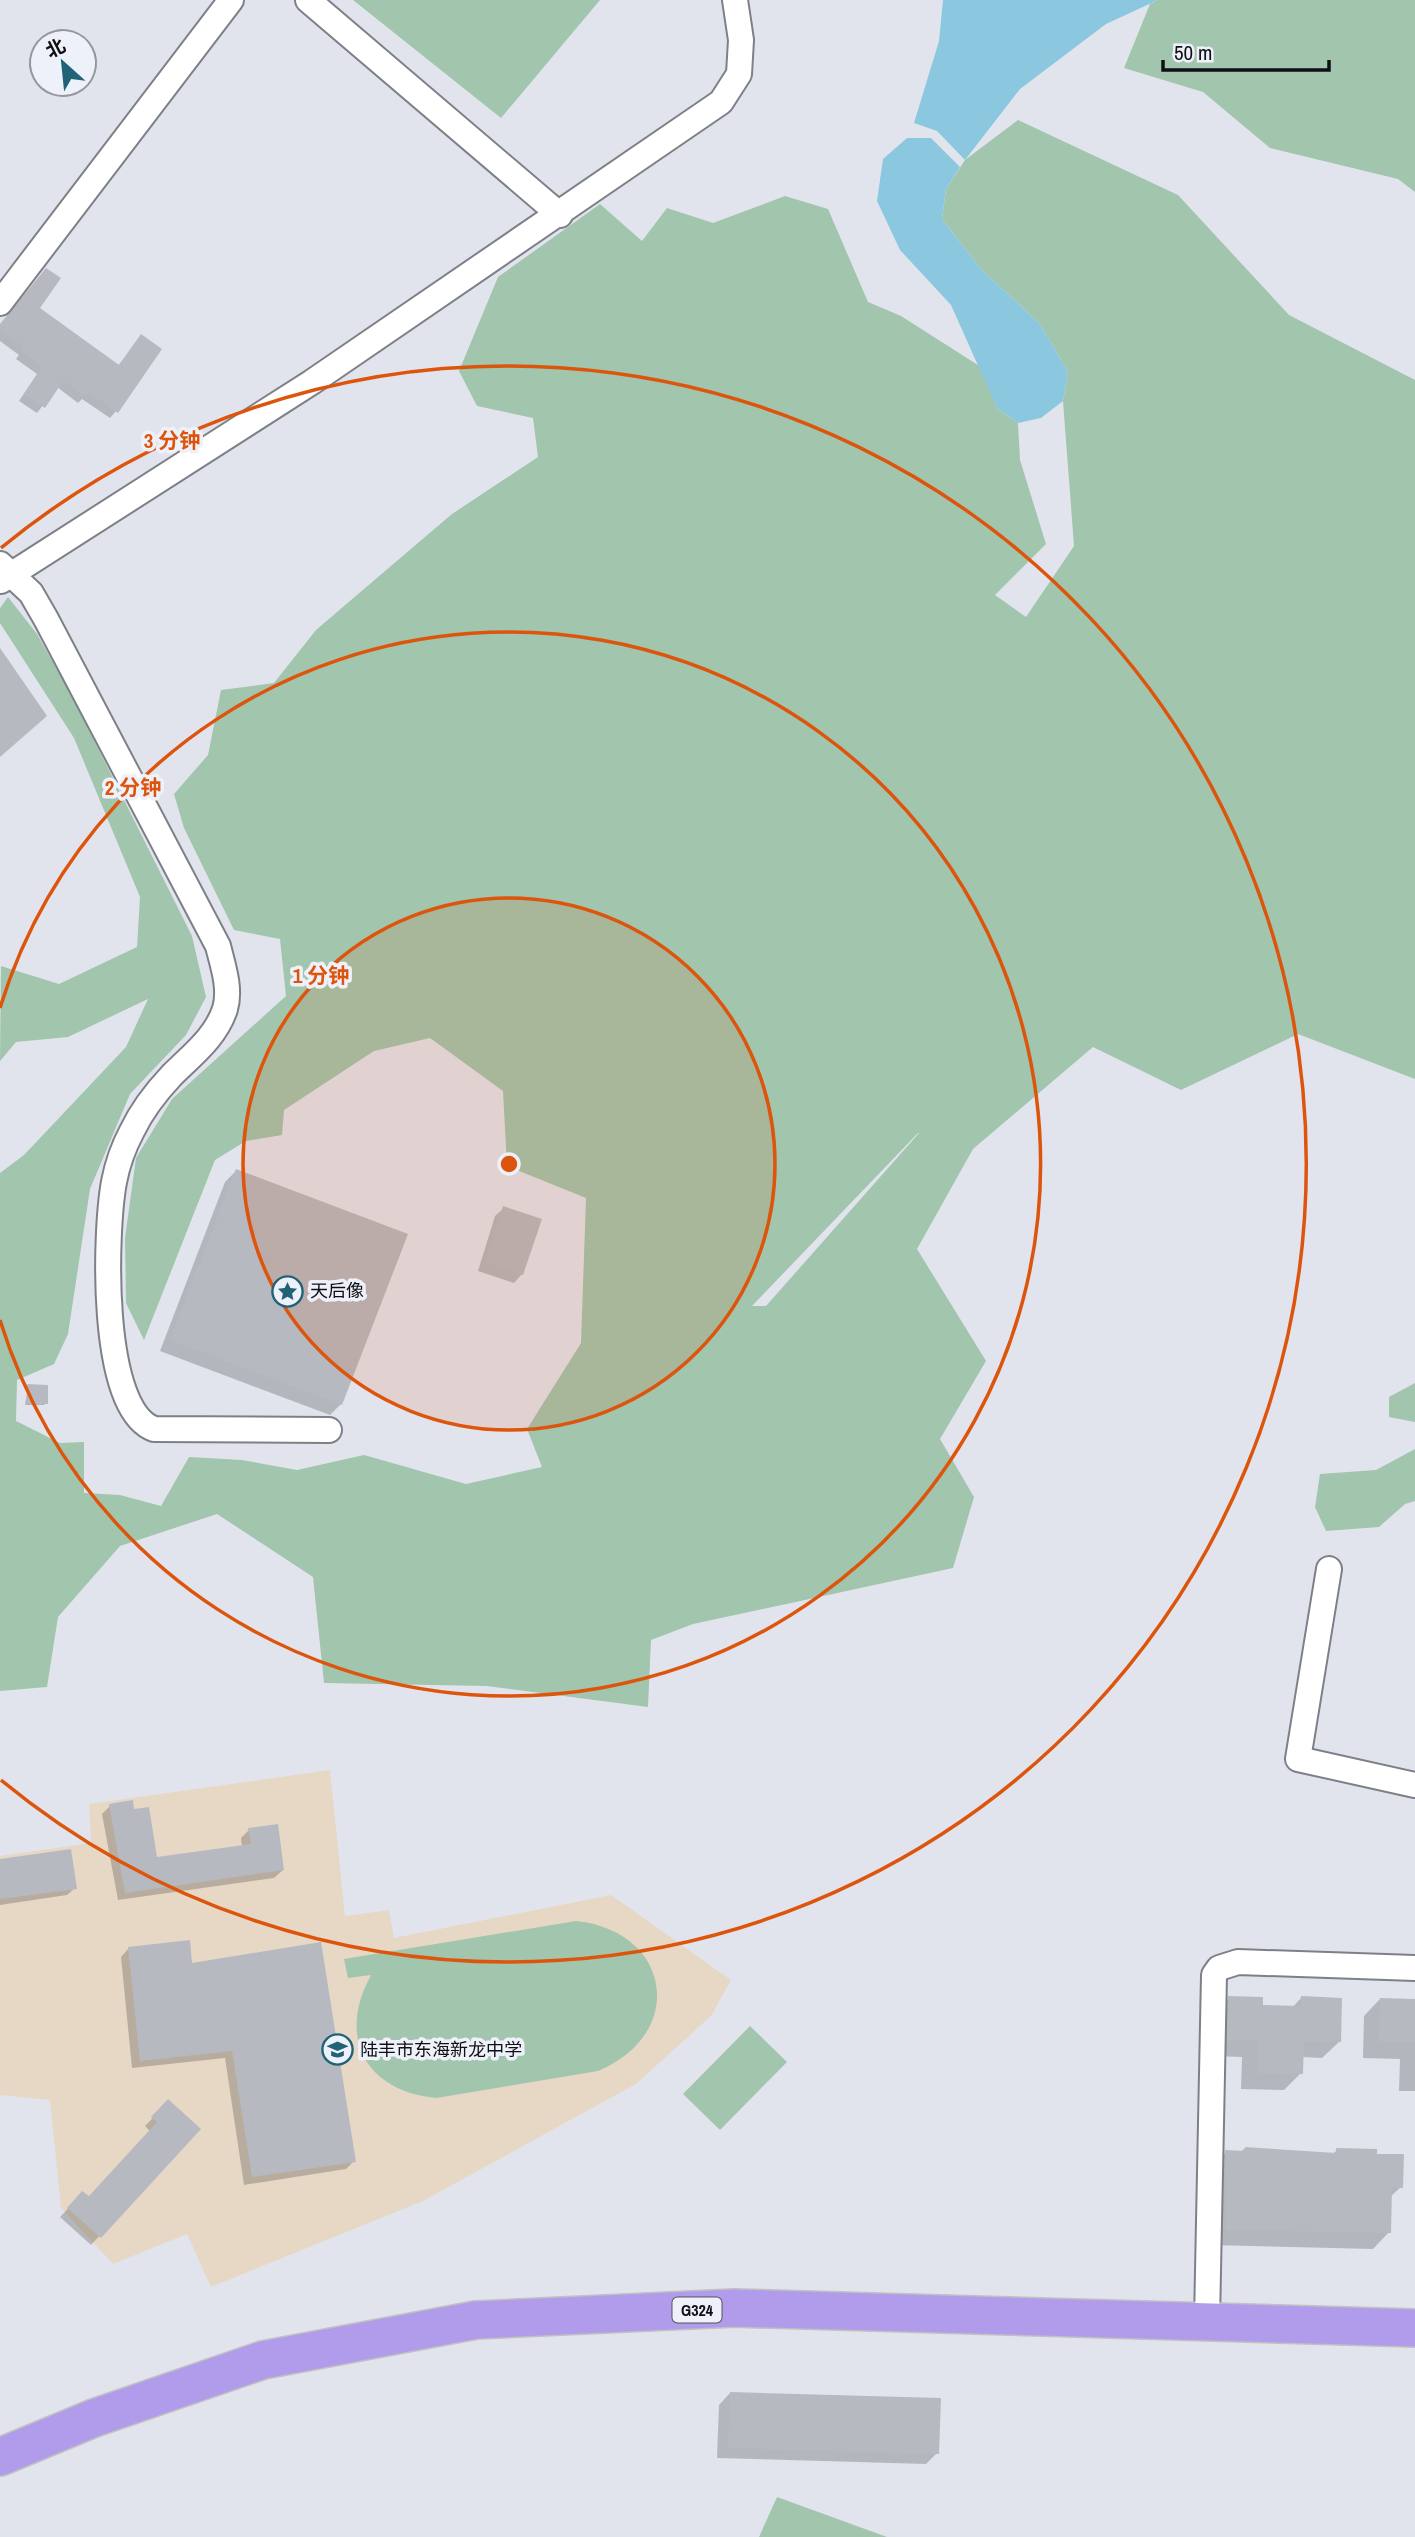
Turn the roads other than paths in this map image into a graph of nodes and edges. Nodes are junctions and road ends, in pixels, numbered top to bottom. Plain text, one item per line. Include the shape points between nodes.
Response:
1 (231, 0) edge
2 (308, 0) edge
3 (736, 0) edge
4 (560, 215) junction
5 (0, 303) edge
6 (4, 573) edge
7 (329, 1430) dead end
8 (1329, 1569) dead end
9 (1415, 1786) edge
10 (1415, 1968) edge
11 (1207, 2320) junction
12 (1415, 2328) edge
13 (0, 2457) edge

1 - 5 street
2 - 4 street
3 - 4 street via 739,75 721,102
4 - 6 street via 312,382
6 - 7 street via 31,593 89,695 218,946 226,981 226,1007 216,1028 150,1100 130,1133 114,1180 107,1275 113,1345 122,1385 134,1414 154,1429
8 - 9 street via 1298,1759
10 - 11 street via 1238,1962 1219,1968 1214,1975
11 - 12 highway, G324
11 - 13 highway, G324 via 734,2308 476,2320 263,2360 94,2418

